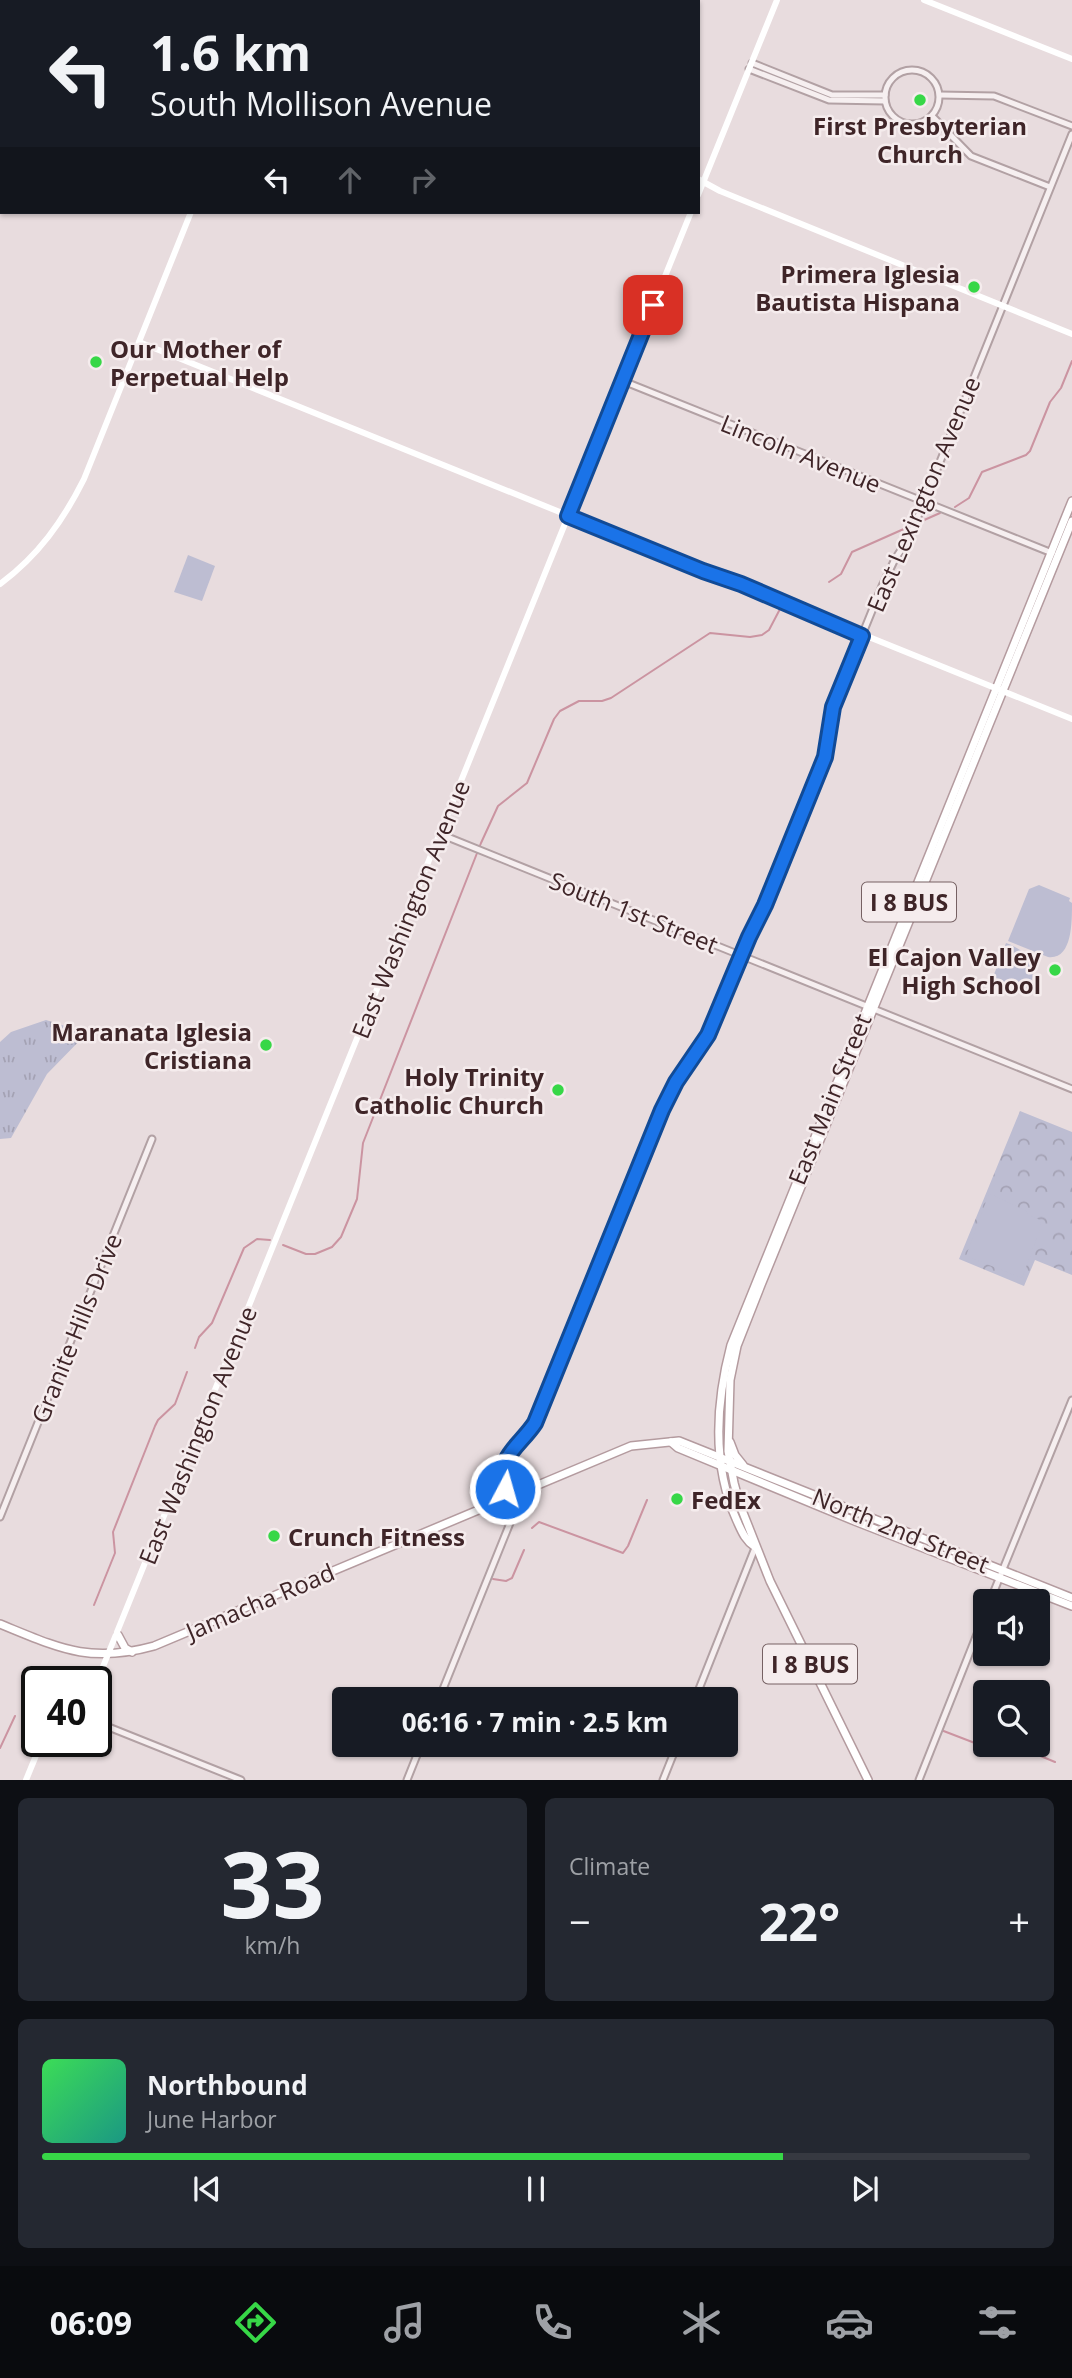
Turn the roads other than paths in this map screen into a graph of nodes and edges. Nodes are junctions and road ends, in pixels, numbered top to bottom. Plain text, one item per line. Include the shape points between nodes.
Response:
1 (777, 0) edge
2 (924, 0) edge
3 (1072, 59) edge
4 (750, 66) junction
5 (940, 95) junction
6 (885, 98) junction
7 (932, 116) junction
8 (1072, 126) edge
9 (1072, 134) edge
10 (701, 180) edge
11 (1050, 187) junction
12 (190, 214) edge
13 (690, 214) edge
14 (1003, 306) junction
15 (1072, 334) edge
16 (139, 342) junction
17 (623, 381) junction
18 (1072, 501) edge
19 (923, 502) junction
20 (568, 516) junction
21 (1072, 521) edge
22 (1054, 554) junction
23 (0, 584) edge
24 (862, 636) junction
25 (1000, 690) junction
26 (1072, 719) edge
27 (440, 834) junction
28 (741, 955) junction
29 (870, 1008) junction
30 (1072, 1089) edge
31 (152, 1139) dead end
32 (753, 1297) junction
33 (1072, 1400) edge
34 (728, 1435) junction
35 (671, 1442) junction
36 (720, 1443) junction
37 (707, 1452) junction
38 (721, 1461) junction
39 (730, 1461) junction
40 (731, 1469) junction
41 (746, 1471) junction
42 (734, 1486) junction
43 (507, 1498) junction
44 (835, 1508) junction
45 (0, 1517) edge
46 (878, 1521) junction
47 (868, 1526) junction
48 (941, 1546) junction
49 (755, 1548) junction
50 (925, 1549) junction
51 (1001, 1574) junction
52 (995, 1589) edge
53 (1072, 1598) edge
54 (1072, 1606) edge
55 (0, 1624) edge
56 (118, 1635) junction
57 (973, 1644) edge
58 (132, 1652) junction
59 (110, 1654) junction
60 (104, 1666) edge
61 (444, 1687) edge
62 (700, 1687) edge
63 (112, 1728) edge
64 (35, 1757) edge
65 (416, 1757) edge
66 (672, 1757) edge
67 (26, 1780) edge
68 (241, 1780) edge
69 (407, 1780) edge
70 (663, 1780) edge
71 (868, 1780) edge
72 (919, 1780) edge

1 - 4 main road
2 - 3 main road
4 - 6 street via 829,100
4 - 10 main road
5 - 6 street via 929,75 914,69 892,78
5 - 7 street
5 - 8 street via 995,96
6 - 7 street via 894,117 907,124
7 - 11 street via 971,156
9 - 11 street, East Lexington Avenue
10 - 14 main road
11 - 14 street, East Lexington Avenue
12 - 16 main road
13 - 17 main road, East Washington Avenue
14 - 15 main road
14 - 19 street, East Lexington Avenue
16 - 20 main road
16 - 23 main road via 71,504 40,548
17 - 19 street, Lincoln Avenue
17 - 20 main road, East Washington Avenue
18 - 22 main road, East Main Street / I 8 BUS
19 - 22 street, Lincoln Avenue
19 - 24 street, East Lexington Avenue
20 - 24 main road
20 - 27 main road, East Washington Avenue
21 - 22 main road, East Main Street / I 8 BUS
22 - 25 main road, East Main Street / I 8 BUS
24 - 25 main road
24 - 28 street, East Lexington Avenue via 833,707 825,757
25 - 26 main road
25 - 29 main road, East Main Street / I 8 BUS
27 - 28 street, South 1st Street
27 - 56 main road, East Washington Avenue
28 - 29 street, South 1st Street
28 - 43 street, East Lexington Avenue via 708,1035 662,1110 535,1423 507,1456 502,1478
29 - 30 street, South 1st Street
29 - 32 main road, East Main Street / I 8 BUS
31 - 45 street, Granite Hills Drive
32 - 34 main road, East Main Street / I 8 BUS via 730,1380
32 - 36 main road, East Main Street / I 8 BUS via 727,1358
33 - 51 street
34 - 39 main road, East Main Street / I 8 BUS
34 - 41 main road
35 - 37 main road, Jamacha Road
35 - 38 main road, Jamacha Road
35 - 43 main road, Jamacha Road via 631,1446
36 - 37 main road
36 - 38 main road, East Main Street / I 8 BUS
37 - 38 main road, Jamacha Road
38 - 39 main road, Jamacha Road
38 - 40 main road, Jamacha Road
38 - 49 main road, East Main Street / I 8 BUS via 732,1508 746,1541
39 - 40 main road, East Main Street / I 8 BUS
39 - 41 main road, North 2nd Street
40 - 41 main road, North 2nd Street
40 - 42 main road, East Main Street / I 8 BUS
41 - 42 main road
41 - 44 main road, North 2nd Street
41 - 44 main road, North 2nd Street via 820,1506
42 - 49 main road, East Main Street / I 8 BUS
43 - 58 main road, Jamacha Road
43 - 61 street, East Lexington Avenue via 511,1510 508,1528
44 - 46 main road, North 2nd Street
44 - 47 main road, North 2nd Street
46 - 47 main road
46 - 48 main road, North 2nd Street
47 - 50 main road, North 2nd Street
48 - 50 main road
48 - 51 main road, North 2nd Street
49 - 62 street
49 - 71 main road, East Main Street / I 8 BUS
50 - 51 main road, North 2nd Street
51 - 52 street
51 - 53 main road, North 2nd Street
51 - 54 main road, North 2nd Street
55 - 59 main road, Jamacha Road via 60,1648
56 - 58 main road
56 - 59 main road, East Washington Avenue
57 - 72 street
58 - 59 main road, Jamacha Road
59 - 60 main road, East Washington Avenue
63 - 68 street
64 - 67 main road
65 - 69 street
66 - 70 street

